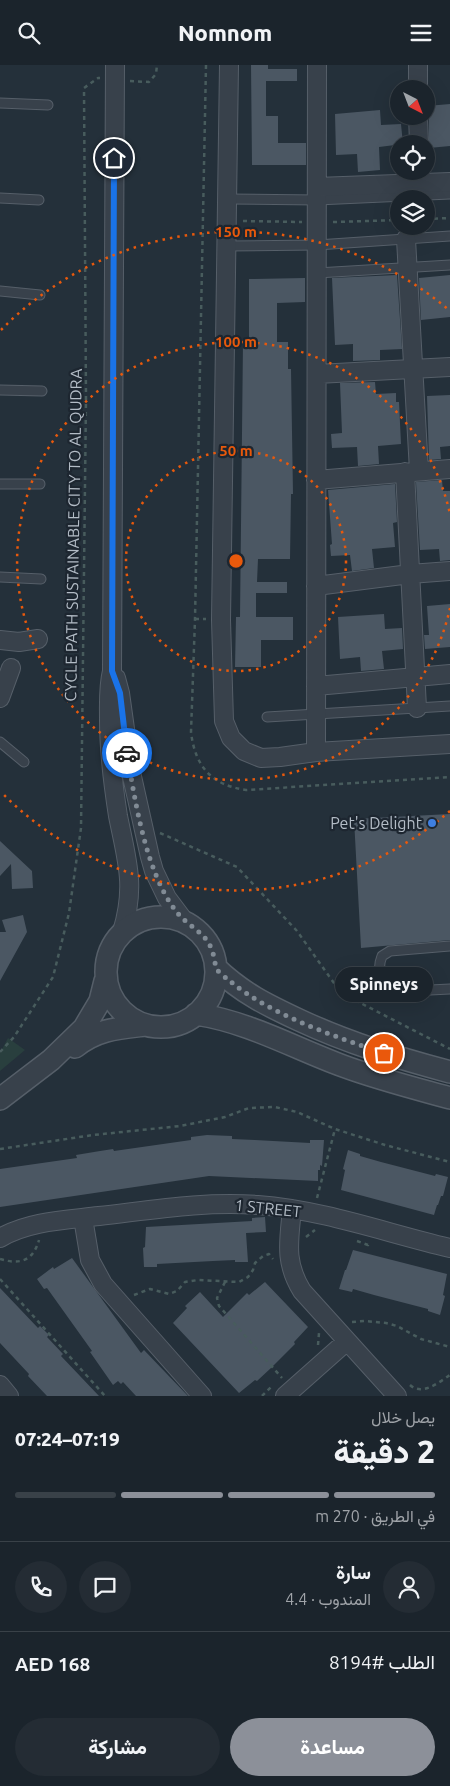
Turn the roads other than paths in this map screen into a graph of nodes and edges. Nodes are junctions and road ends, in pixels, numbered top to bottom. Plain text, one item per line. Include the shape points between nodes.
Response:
1 (229, 65) edge
2 (317, 65) edge
3 (418, 65) edge
4 (115, 72) edge
5 (418, 80) edge
6 (0, 103) edge
7 (48, 105) dead end
8 (450, 182) edge
9 (419, 184) edge
10 (317, 193) junction
11 (450, 194) edge
12 (0, 198) edge
13 (228, 199) junction
14 (39, 200) dead end
15 (450, 236) edge
16 (406, 239) junction
17 (317, 245) junction
18 (227, 246) junction
19 (450, 265) edge
20 (408, 267) junction
21 (317, 273) junction
22 (0, 291) edge
23 (40, 295) dead end
24 (450, 367) edge
25 (413, 369) junction
26 (317, 374) junction
27 (0, 390) edge
28 (42, 391) dead end
29 (450, 469) edge
30 (412, 471) junction
31 (316, 480) junction
32 (0, 483) edge
33 (40, 484) dead end
34 (450, 571) edge
35 (410, 574) junction
36 (0, 577) edge
37 (41, 579) dead end
38 (316, 586) junction
39 (38, 639) dead end
40 (0, 640) edge
41 (11, 668) dead end
42 (112, 671) junction
43 (450, 674) edge
44 (415, 676) junction
45 (316, 686) junction
46 (0, 698) edge
47 (450, 706) edge
48 (417, 708) junction
49 (316, 714) junction
50 (267, 717) dead end
51 (0, 741) edge
52 (450, 744) edge
53 (316, 752) junction
54 (24, 762) dead end
55 (185, 922) junction
56 (122, 933) junction
57 (450, 947) edge
58 (216, 968) junction
59 (105, 981) junction
60 (450, 989) edge
61 (196, 1014) junction
62 (146, 1025) junction
63 (51, 1060) junction
64 (450, 1072) edge
65 (450, 1098) edge
66 (0, 1099) edge
67 (296, 1210) junction
68 (83, 1218) junction
69 (0, 1238) edge
70 (450, 1248) edge
71 (353, 1335) junction
72 (0, 1385) edge
73 (9, 1396) edge
74 (202, 1396) edge
75 (285, 1396) edge
76 (397, 1396) edge

1 - 13 street
2 - 10 street
3 - 5 street
4 - 42 street
6 - 7 lane
8 - 9 street
9 - 10 street
9 - 11 lane
10 - 13 lane
10 - 17 street
12 - 14 lane
13 - 18 street
15 - 16 lane
16 - 17 lane
16 - 20 street
17 - 18 lane
17 - 21 street
18 - 53 street via 221,620 224,721 231,738 244,751 261,758
19 - 20 lane
20 - 21 lane
20 - 25 street
21 - 26 street
22 - 23 lane
24 - 25 street
25 - 26 street
25 - 30 street
26 - 31 street
27 - 28 lane
29 - 30 street
30 - 31 street
30 - 35 street
31 - 38 street
32 - 33 lane
34 - 35 street
35 - 38 street
35 - 44 street
36 - 37 lane
38 - 45 street
39 - 40 street
41 - 46 street
42 - 55 street via 119,685 131,773 150,857 160,885
42 - 56 street via 108,694 111,760 130,874 129,904
43 - 44 street
44 - 45 street
44 - 48 street
45 - 49 street
47 - 48 lane
48 - 49 lane
49 - 50 lane
49 - 53 street
51 - 54 lane
52 - 53 street
55 - 56 street via 170,917 149,918
55 - 58 street via 206,939
56 - 59 street via 107,960
57 - 60 lane via 390,951 382,956 380,965 382,984 391,992
58 - 61 street via 209,998
58 - 64 street via 260,1002 314,1027 355,1044
59 - 62 street via 120,1009
59 - 63 street via 100,1001 90,1020
61 - 62 street via 167,1027
61 - 65 street via 250,1027 344,1066
62 - 63 street via 99,1032 68,1053
63 - 66 street
67 - 68 street, 1 STREET via 258,1205 190,1205
67 - 70 street, 1 STREET
67 - 71 street via 288,1256 296,1280 302,1291
68 - 69 street, 1 STREET via 30,1226
68 - 74 street via 90,1260 103,1283
71 - 75 street
71 - 76 street
72 - 73 street

